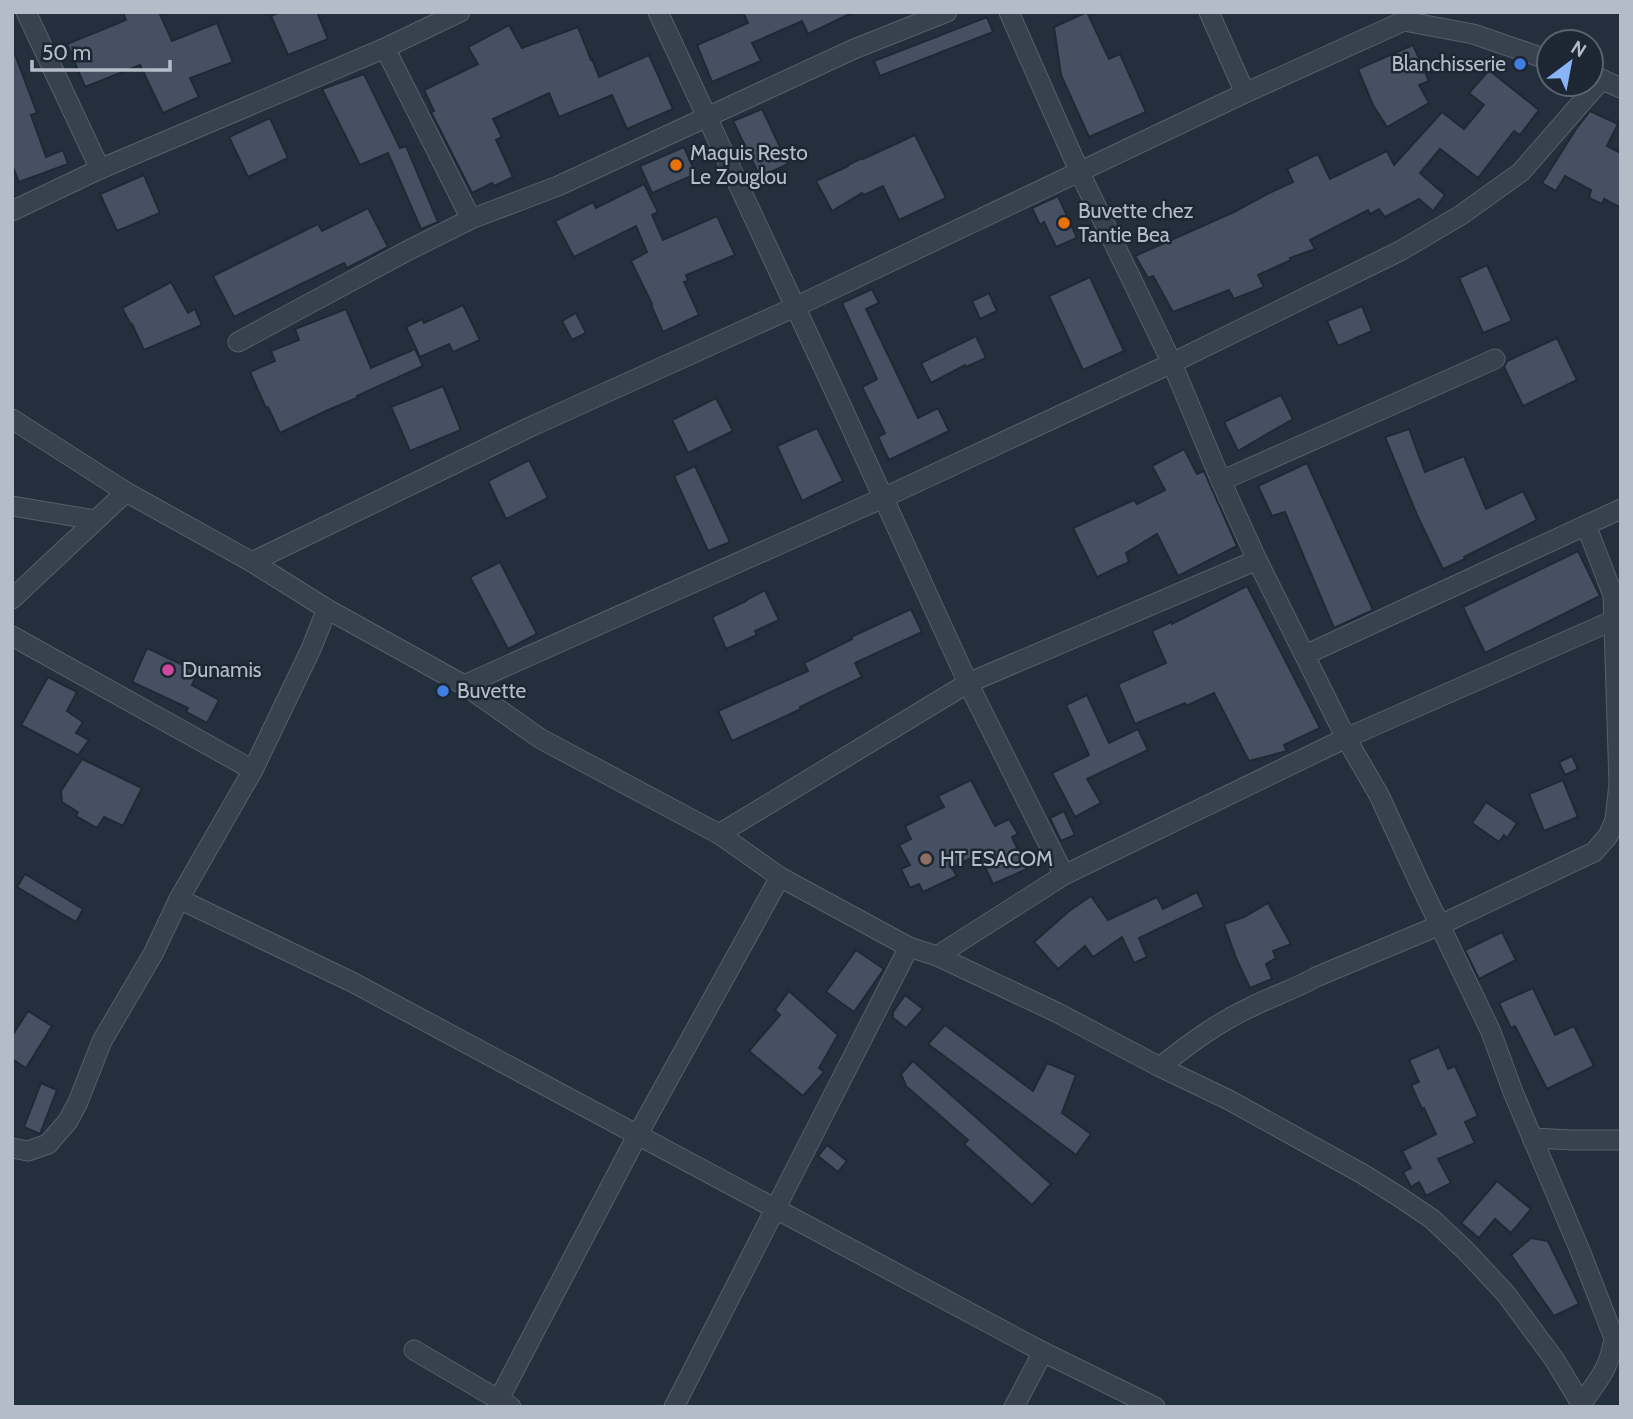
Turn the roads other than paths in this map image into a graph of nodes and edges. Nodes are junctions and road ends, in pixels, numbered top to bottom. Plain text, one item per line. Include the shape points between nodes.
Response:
1 (26, 12) edge
2 (460, 12) edge
3 (658, 12) edge
4 (947, 12) edge
5 (1009, 12) edge
6 (1209, 12) edge
7 (386, 48) junction
8 (1535, 55) edge
9 (1245, 93) junction
10 (1579, 98) edge
11 (707, 118) junction
12 (100, 169) junction
13 (1080, 173) junction
14 (12, 211) edge
15 (471, 219) junction
16 (795, 307) junction
17 (238, 342) dead end
18 (1495, 359) dead end
19 (1172, 363) junction
20 (12, 419) edge
21 (1221, 481) junction
22 (126, 492) junction
23 (883, 498) junction
24 (12, 506) edge
25 (1621, 509) edge
26 (95, 520) junction
27 (1586, 525) junction
28 (1257, 560) junction
29 (252, 562) junction
30 (12, 598) edge
31 (327, 609) junction
32 (1618, 620) edge
33 (12, 636) edge
34 (1305, 655) junction
35 (968, 683) junction
36 (464, 685) junction
37 (1346, 738) junction
38 (253, 770) junction
39 (719, 834) junction
40 (1064, 875) junction
41 (780, 877) junction
42 (179, 899) junction
43 (1440, 925) junction
44 (909, 947) junction
45 (937, 956) junction
46 (1160, 1067) junction
47 (638, 1134) junction
48 (1532, 1138) junction
49 (1621, 1140) edge
50 (12, 1148) edge
51 (775, 1208) junction
52 (414, 1350) dead end
53 (1042, 1352) junction
54 (505, 1403) edge
55 (1582, 1405) edge
56 (674, 1407) edge
57 (1014, 1407) edge
58 (1155, 1407) edge

1 - 12 street
2 - 7 street
3 - 11 street
4 - 11 street
5 - 13 street
6 - 9 street
7 - 12 street
7 - 15 street
8 - 9 street via 1473,34 1404,21
9 - 13 street
10 - 19 street via 1521,172 1461,215 1400,251
11 - 15 street via 558,186
11 - 16 street
12 - 14 street
13 - 16 street
13 - 19 street
15 - 17 street
16 - 23 street
16 - 29 street
18 - 21 street
19 - 21 street
19 - 23 street
20 - 22 street
21 - 28 street
22 - 26 street
22 - 29 street
23 - 35 street
23 - 36 street
24 - 26 street
25 - 27 street
26 - 30 street
27 - 32 street
27 - 34 street
28 - 34 street
28 - 35 street
29 - 31 street
31 - 36 street
31 - 38 street
32 - 37 street
32 - 43 street via 1619,784 1615,820 1608,836 1594,852
33 - 38 street
34 - 37 street
35 - 39 street
35 - 40 street
36 - 39 street via 541,739
37 - 40 street
37 - 43 street via 1379,795
38 - 42 street
39 - 41 street
40 - 45 street
41 - 44 street
41 - 47 street
42 - 47 street via 354,983
42 - 50 street via 102,1041 68,1121 48,1144 28,1152
43 - 46 street via 1252,1006 1201,1034
43 - 48 street via 1492,1032
44 - 45 street
44 - 51 street
45 - 46 street
46 - 55 street via 1361,1173 1432,1219 1506,1294
47 - 51 street
47 - 54 street
48 - 49 street
48 - 55 street via 1614,1338 1605,1372
51 - 53 street
51 - 56 street
52 - 54 street
53 - 57 street
53 - 58 street

